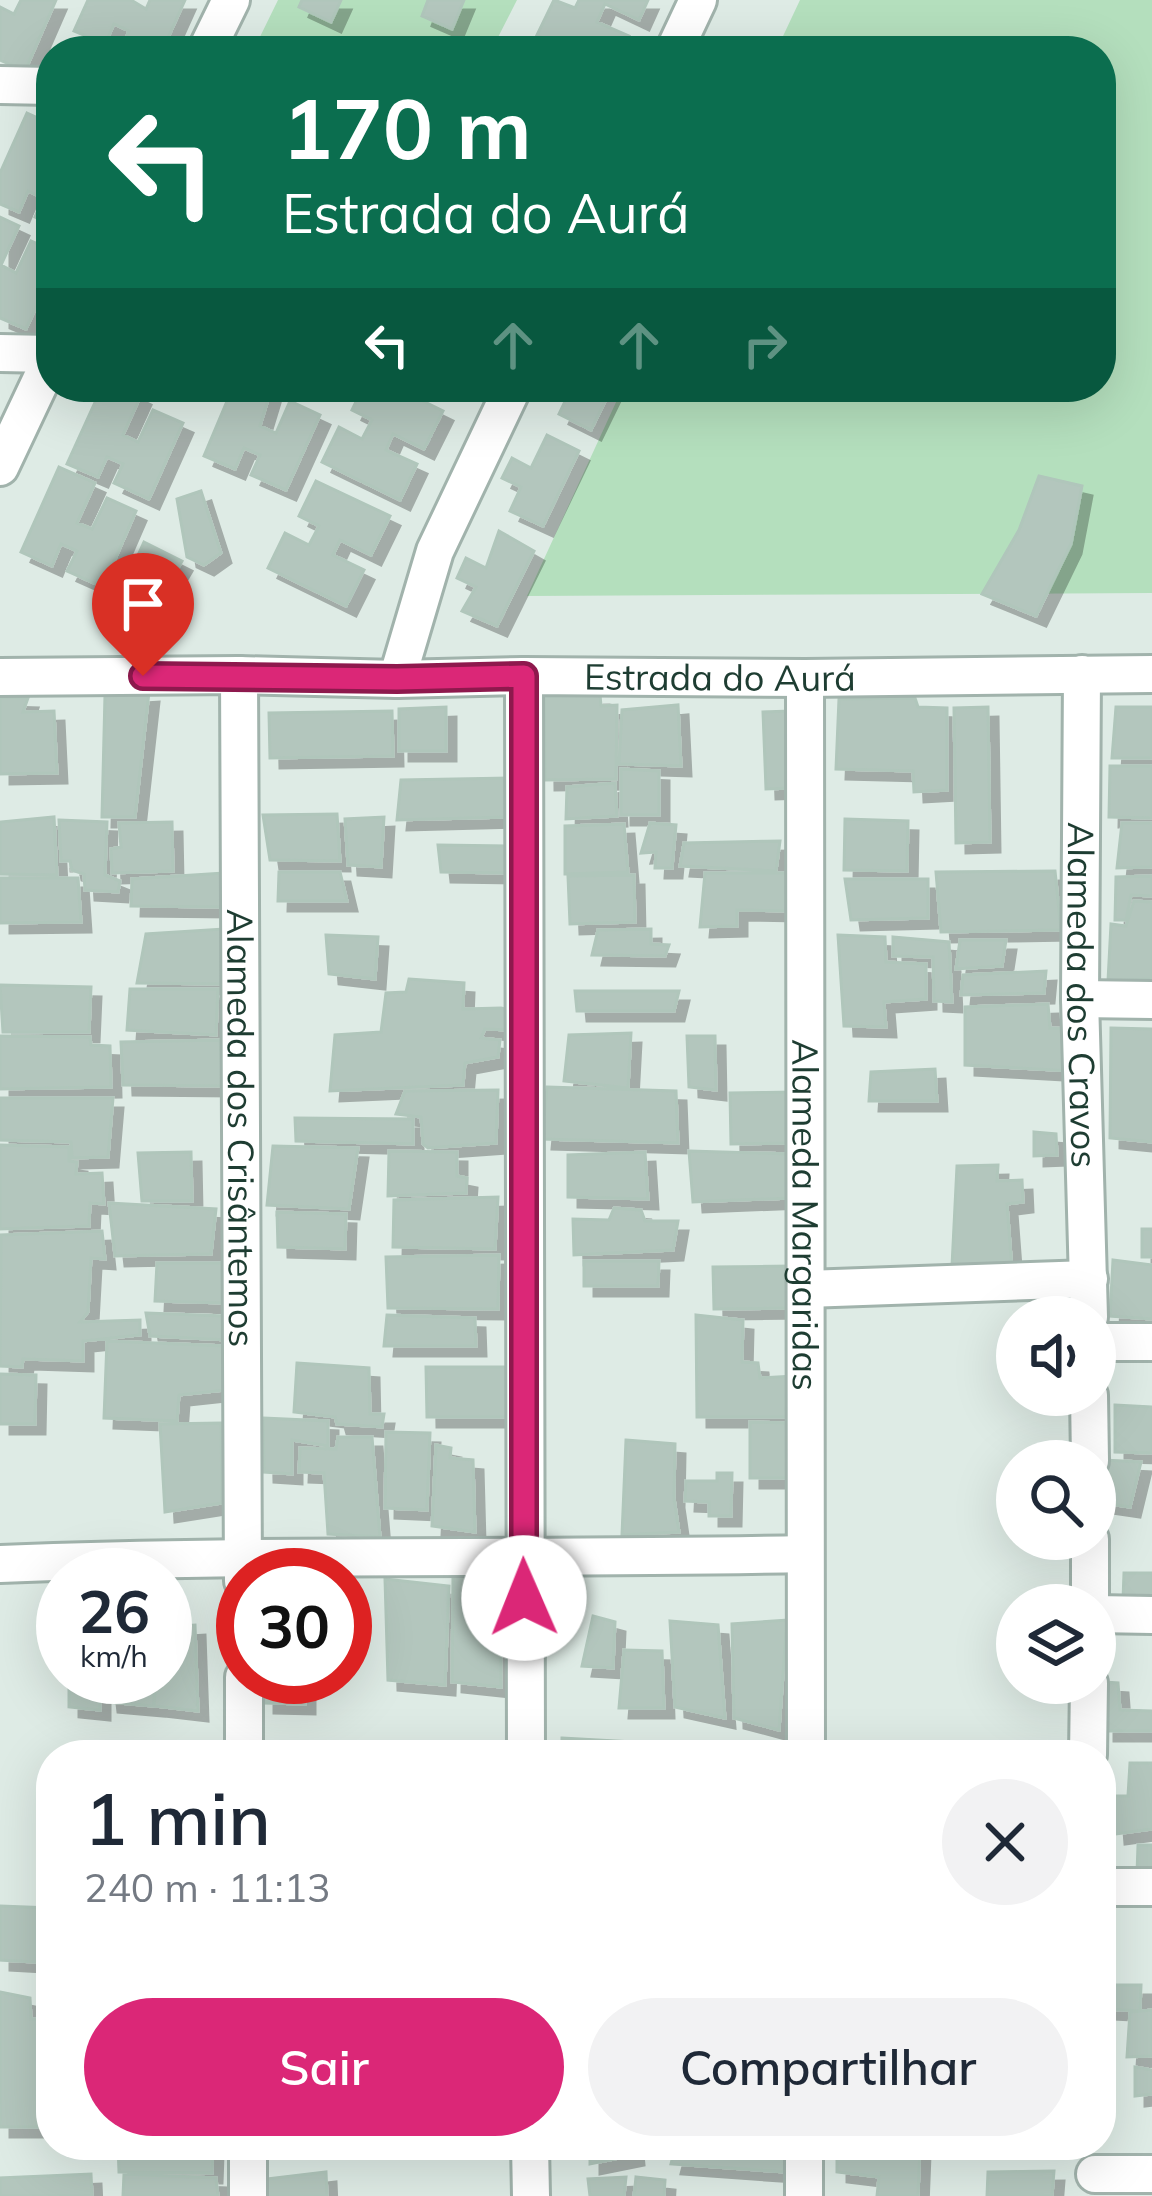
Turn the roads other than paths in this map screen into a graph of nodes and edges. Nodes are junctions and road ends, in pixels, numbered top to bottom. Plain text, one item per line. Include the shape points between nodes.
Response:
1 (231, 0) edge
2 (698, 0) edge
3 (213, 36) edge
4 (681, 36) edge
5 (0, 85) edge
6 (36, 86) edge
7 (0, 353) edge
8 (36, 355) edge
9 (36, 389) edge
10 (506, 402) edge
11 (0, 467) edge
12 (1082, 674) junction
13 (1152, 674) edge
14 (239, 676) junction
15 (524, 676) junction
16 (0, 677) edge
17 (806, 678) junction
18 (397, 679) junction
19 (1080, 999) junction
20 (1152, 1000) edge
21 (1089, 1279) junction
22 (806, 1289) junction
23 (1089, 1296) edge
24 (1116, 1342) edge
25 (1152, 1342) edge
26 (243, 1548) edge
27 (804, 1554) junction
28 (524, 1559) junction
29 (0, 1564) edge
30 (372, 1564) edge
31 (216, 1568) edge
32 (1116, 1614) edge
33 (1152, 1615) edge
34 (244, 1704) edge
35 (1089, 1704) edge
36 (244, 1740) edge
37 (526, 1740) edge
38 (806, 1740) edge
39 (1088, 1740) edge
40 (1116, 1886) edge
41 (1152, 1887) edge
42 (248, 2160) edge
43 (530, 2160) edge
44 (805, 2160) edge
45 (1094, 2172) edge
46 (1152, 2174) edge
47 (248, 2196) edge
48 (531, 2196) edge
49 (804, 2196) edge

1 - 3 street
2 - 4 street
5 - 6 street
7 - 8 street
9 - 11 street
10 - 18 street via 435,551
12 - 13 street, Estrada do Aurá
12 - 17 street, Estrada do Aurá
12 - 19 street, Alameda dos Cravos
14 - 16 street, Estrada do Aurá
14 - 18 street, Estrada do Aurá
14 - 26 street, Alameda dos Crisântemos
15 - 17 street, Estrada do Aurá
15 - 18 street, Estrada do Aurá
15 - 28 street
17 - 22 street, Alameda Margaridas
19 - 20 street
19 - 21 street, Alameda dos Cravos
21 - 22 street
21 - 23 street, Alameda dos Cravos
22 - 27 street, Alameda Margaridas
24 - 25 street
27 - 28 street
27 - 38 street, Alameda Margaridas
28 - 30 street
28 - 37 street
29 - 31 street
32 - 33 street
34 - 36 street
35 - 39 street
40 - 41 street
42 - 47 street
43 - 48 street
44 - 49 street
45 - 46 street

